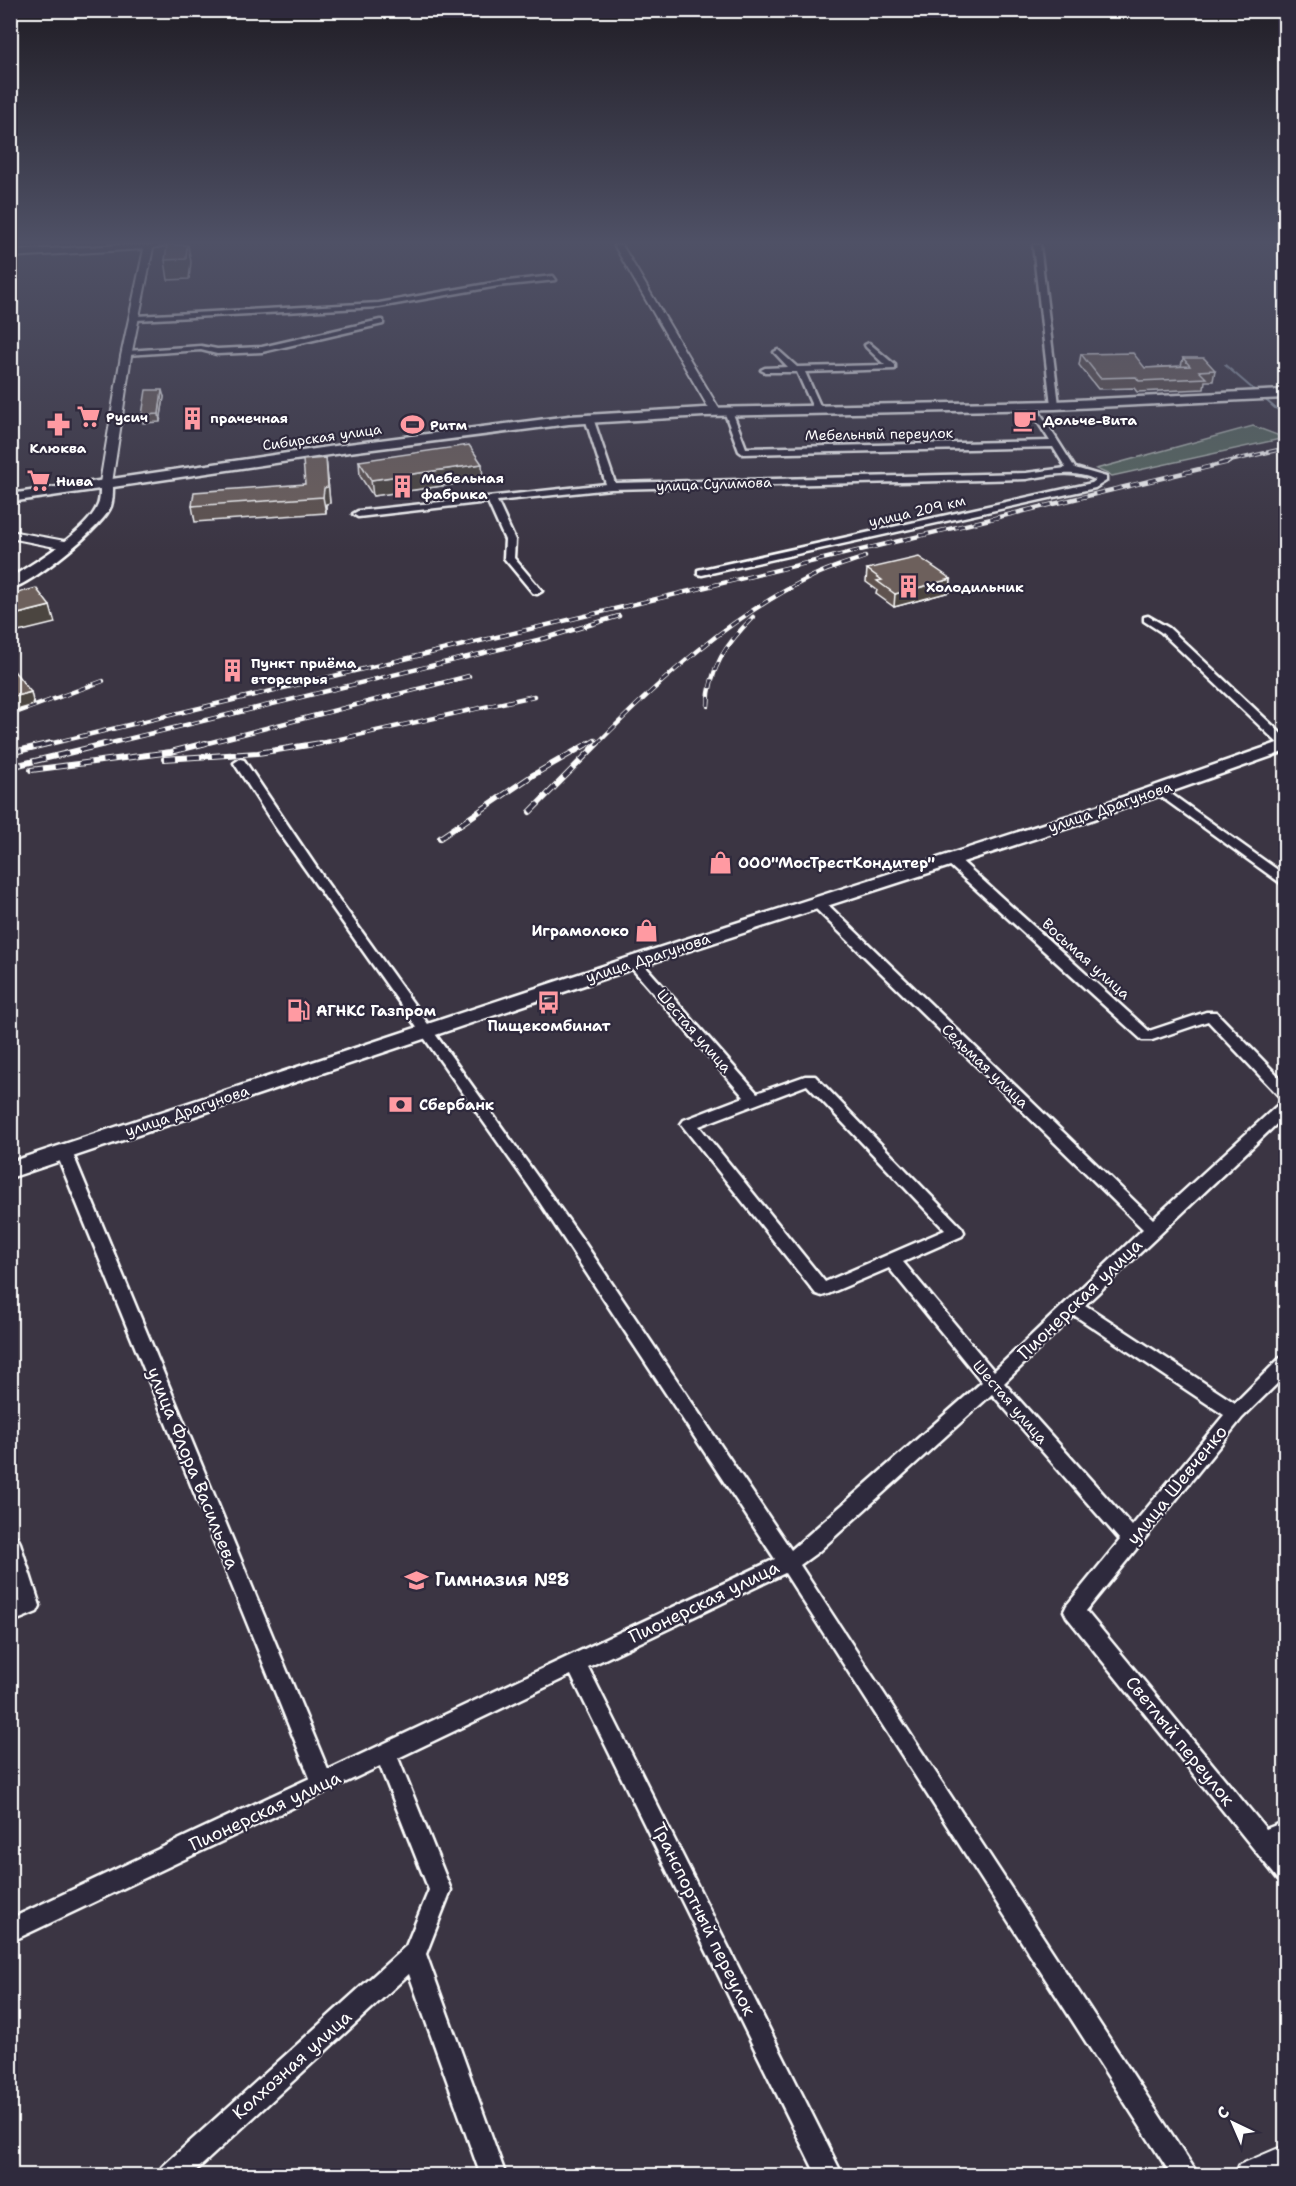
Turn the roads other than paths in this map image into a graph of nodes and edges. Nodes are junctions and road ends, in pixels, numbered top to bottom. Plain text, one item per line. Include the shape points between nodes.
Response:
1 (129, 347) edge
2 (270, 347) edge
3 (675, 347) edge
4 (678, 347) edge
5 (871, 347) edge
6 (1048, 347) edge
7 (778, 352) dead end
8 (127, 353) junction
9 (765, 370) dead end
10 (797, 370) junction
11 (1286, 394) edge
12 (1031, 405) junction
13 (1055, 405) junction
14 (818, 410) junction
15 (716, 412) junction
16 (589, 418) junction
17 (1057, 444) junction
18 (1072, 470) junction
19 (106, 483) junction
20 (611, 486) junction
21 (10, 498) edge
22 (492, 500) junction
23 (357, 514) dead end
24 (10, 534) edge
25 (65, 545) junction
26 (702, 572) dead end
27 (10, 585) edge
28 (537, 591) dead end
29 (1148, 619) dead end
30 (1286, 745) edge
31 (240, 763) dead end
32 (1160, 790) junction
33 (952, 860) junction
34 (1286, 883) edge
35 (818, 903) junction
36 (634, 962) junction
37 (425, 1032) junction
38 (1286, 1094) edge
39 (754, 1100) junction
40 (1286, 1106) edge
41 (64, 1152) junction
42 (10, 1170) edge
43 (1153, 1228) junction
44 (892, 1260) junction
45 (1073, 1306) junction
46 (1286, 1363) edge
47 (993, 1383) junction
48 (1236, 1413) junction
49 (1132, 1540) junction
50 (10, 1543) edge
51 (789, 1562) junction
52 (1074, 1611) joint
53 (10, 1614) edge
54 (576, 1664) junction
55 (386, 1754) junction
56 (323, 1784) junction
57 (1286, 1832) edge
58 (1262, 1841) junction
59 (1286, 1870) edge
60 (10, 1931) edge
61 (414, 1954) junction
62 (1286, 2160) edge
63 (171, 2175) edge
64 (494, 2175) edge
65 (831, 2175) edge
66 (1187, 2175) edge
67 (1251, 2175) edge

1 - 8 street
2 - 8 street via 212,353 201,348
3 - 15 street
4 - 15 street
5 - 10 street via 891,367
6 - 13 street
7 - 10 street
8 - 19 street
9 - 10 street
10 - 14 street
11 - 13 main road, Сибирская улица
12 - 13 main road, Сибирская улица
12 - 14 main road, Сибирская улица
12 - 17 street
14 - 15 main road, Сибирская улица
15 - 16 main road, Сибирская улица
15 - 17 street, Мебельный переулок via 743,451
16 - 19 main road, Сибирская улица
16 - 20 street
17 - 18 street
18 - 20 street, улица Сулимова via 1026,476
18 - 26 street, улица 209 км via 1088,471 1103,479 1095,485
19 - 21 main road, Сибирская улица
19 - 25 main road via 104,506 99,514
20 - 22 street, улица Сулимова
22 - 23 street, улица Сулимова
22 - 28 street via 510,540 509,558
24 - 25 street
25 - 27 main road
29 - 30 street via 1165,630
30 - 32 main road, улица Драгунова
31 - 37 street
32 - 33 main road, улица Драгунова
32 - 34 street
33 - 35 main road, улица Драгунова
33 - 38 street, Восьмая улица via 1148,1037 1211,1016
35 - 36 main road, улица Драгунова
35 - 43 street, Седьмая улица
36 - 37 main road, улица Драгунова
36 - 39 street, Шестая улица
37 - 41 main road, улица Драгунова
37 - 51 street via 575,1241
39 - 44 street via 810,1079 956,1232
39 - 44 street via 689,1124 822,1290
40 - 43 street, Пионерская улица
41 - 42 main road, улица Драгунова
41 - 56 street, улица Флора Васильева
43 - 45 street, Пионерская улица
44 - 47 street, Шестая улица
45 - 47 street, Пионерская улица
45 - 48 street
46 - 48 street, улица Шевченко
47 - 49 street, Шестая улица
47 - 51 street, Пионерская улица
48 - 49 street, улица Шевченко
49 - 52 street, улица Шевченко
50 - 53 street via 30,1606
51 - 54 street, Пионерская улица
51 - 66 street
52 - 58 street, Светлый переулок
54 - 55 street, Пионерская улица
54 - 65 street, Транспортный переулок
55 - 56 street, Пионерская улица
55 - 61 street via 440,1890
56 - 60 street, Пионерская улица
57 - 58 street
58 - 59 street, Светлый переулок
61 - 63 street, Колхозная улица
61 - 64 street
62 - 67 street

